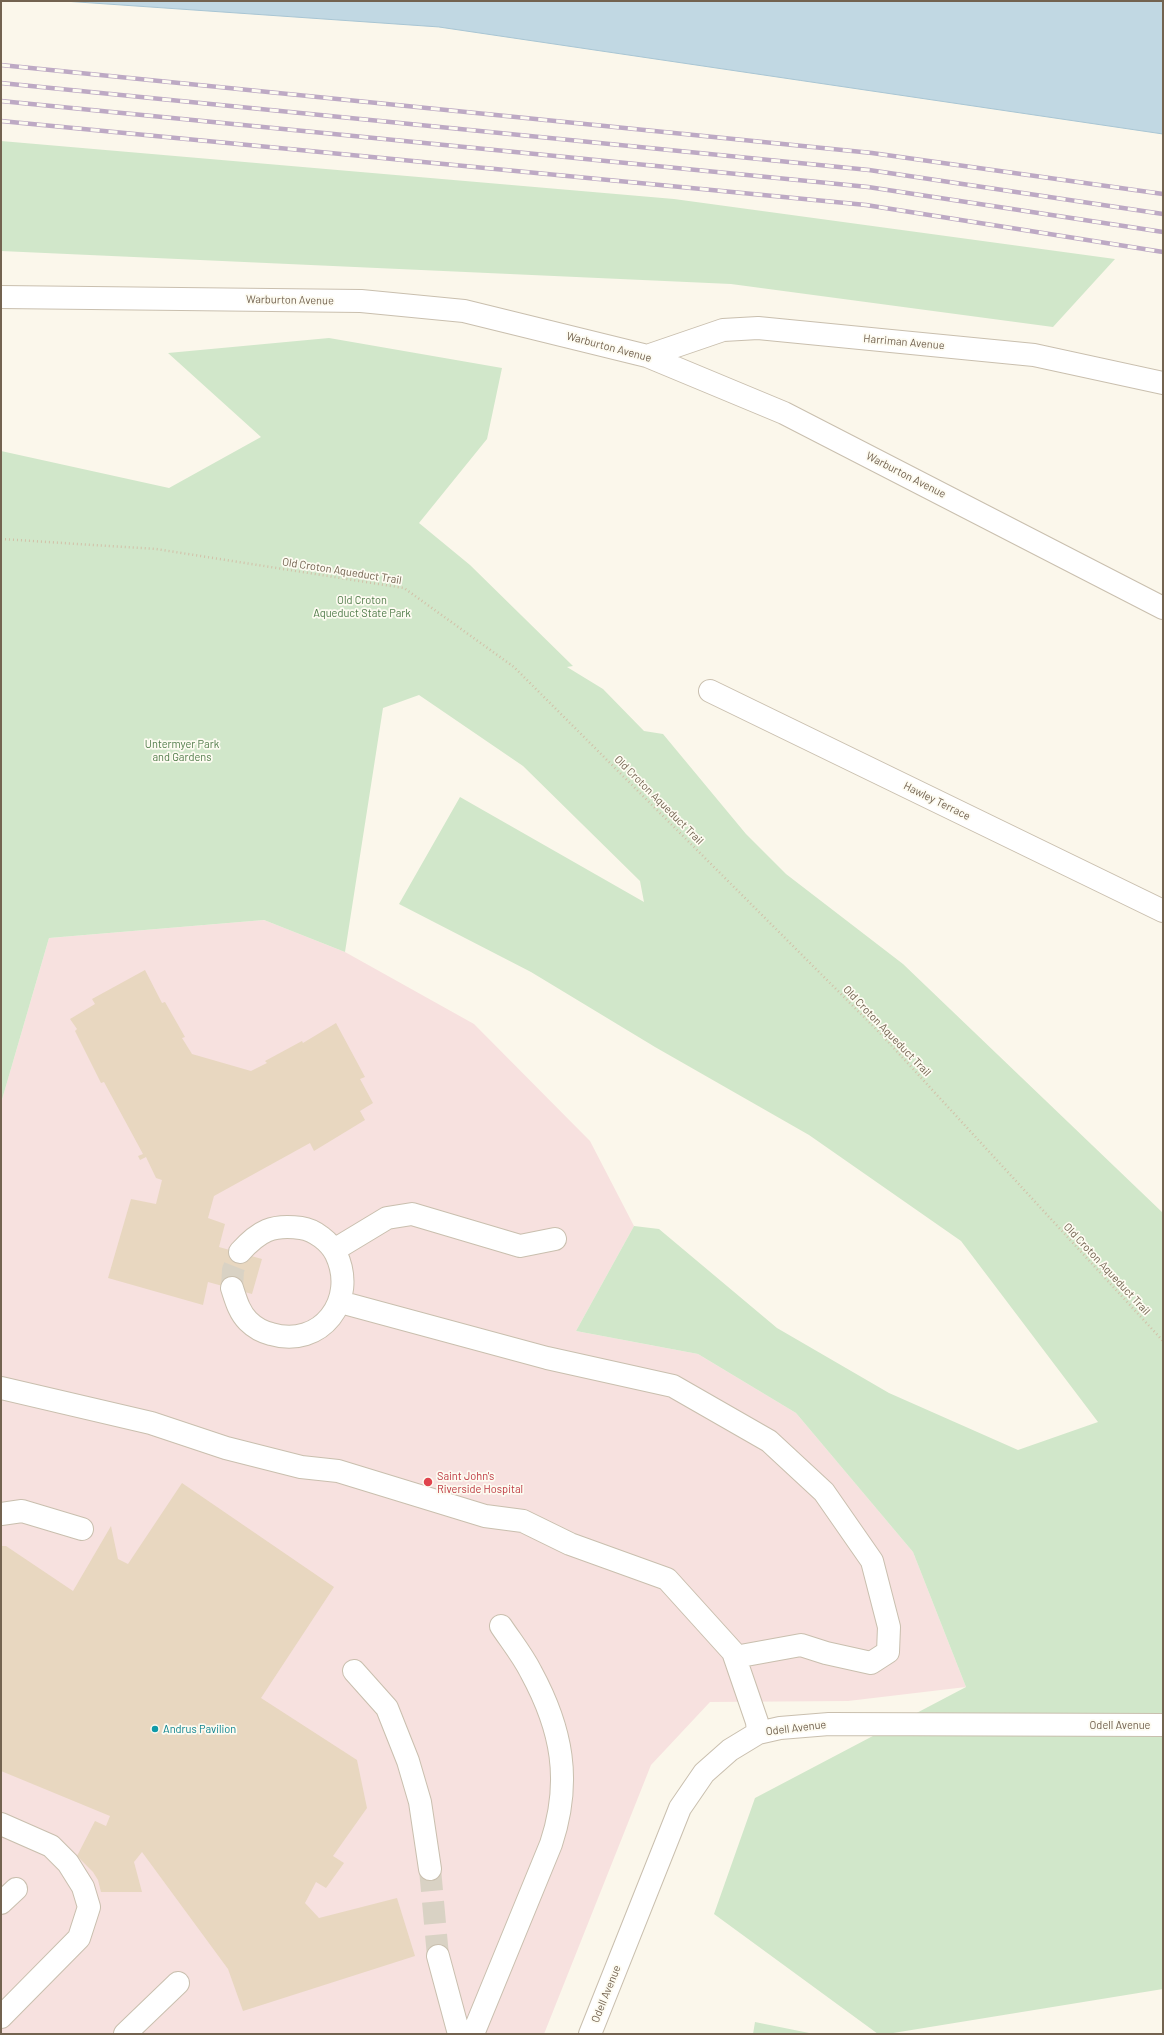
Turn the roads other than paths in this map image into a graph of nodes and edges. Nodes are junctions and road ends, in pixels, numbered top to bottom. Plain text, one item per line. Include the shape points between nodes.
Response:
1 (1, 297) edge
2 (647, 356) junction
3 (1163, 383) edge
4 (1163, 608) edge
5 (710, 692) dead end
6 (1163, 911) edge
7 (555, 1239) dead end
8 (334, 1250) junction
9 (240, 1252) tunnel mouth
10 (232, 1288) tunnel mouth
11 (340, 1302) junction
12 (1, 1388) edge
13 (1, 1514) edge
14 (82, 1529) dead end
15 (501, 1626) dead end
16 (735, 1657) junction
17 (354, 1671) dead end
18 (1163, 1725) edge
19 (758, 1733) junction
20 (1, 1824) edge
21 (430, 1869) tunnel mouth
22 (438, 1956) tunnel mouth
23 (178, 1983) dead end
24 (1, 2017) edge
25 (125, 2034) edge
26 (459, 2034) edge
27 (473, 2034) edge
28 (590, 2034) edge

1 - 2 street, Warburton Avenue via 361,301 464,311
2 - 3 street, Harriman Avenue via 723,330 758,328 1034,355
2 - 4 street, Warburton Avenue via 784,413
5 - 6 street, Hawley Terrace
7 - 8 street via 520,1246 412,1214 386,1218
8 - 9 street via 321,1236 305,1228 286,1226 268,1229 252,1238
8 - 11 street via 342,1266 344,1284
10 - 11 street via 238,1306 248,1321 263,1332 281,1337 299,1337 316,1330 330,1318
11 - 16 street via 547,1358 673,1386 769,1441 824,1492 872,1561 889,1627 888,1652 871,1664 826,1654 801,1645
12 - 16 street via 151,1423 226,1448 286,1464 338,1471 485,1516 523,1521 570,1544 667,1579
13 - 14 street via 22,1511
15 - 27 street via 531,1671 555,1723 561,1748 562,1796 558,1825 551,1844
16 - 19 street via 757,1722
17 - 21 street via 387,1708 408,1761 420,1802
18 - 19 street, Odell Avenue via 829,1724
19 - 28 street, Odell Avenue via 730,1750 704,1773 680,1808
20 - 24 street via 51,1846 68,1863 83,1887 89,1907 78,1938
22 - 26 street
23 - 25 street

